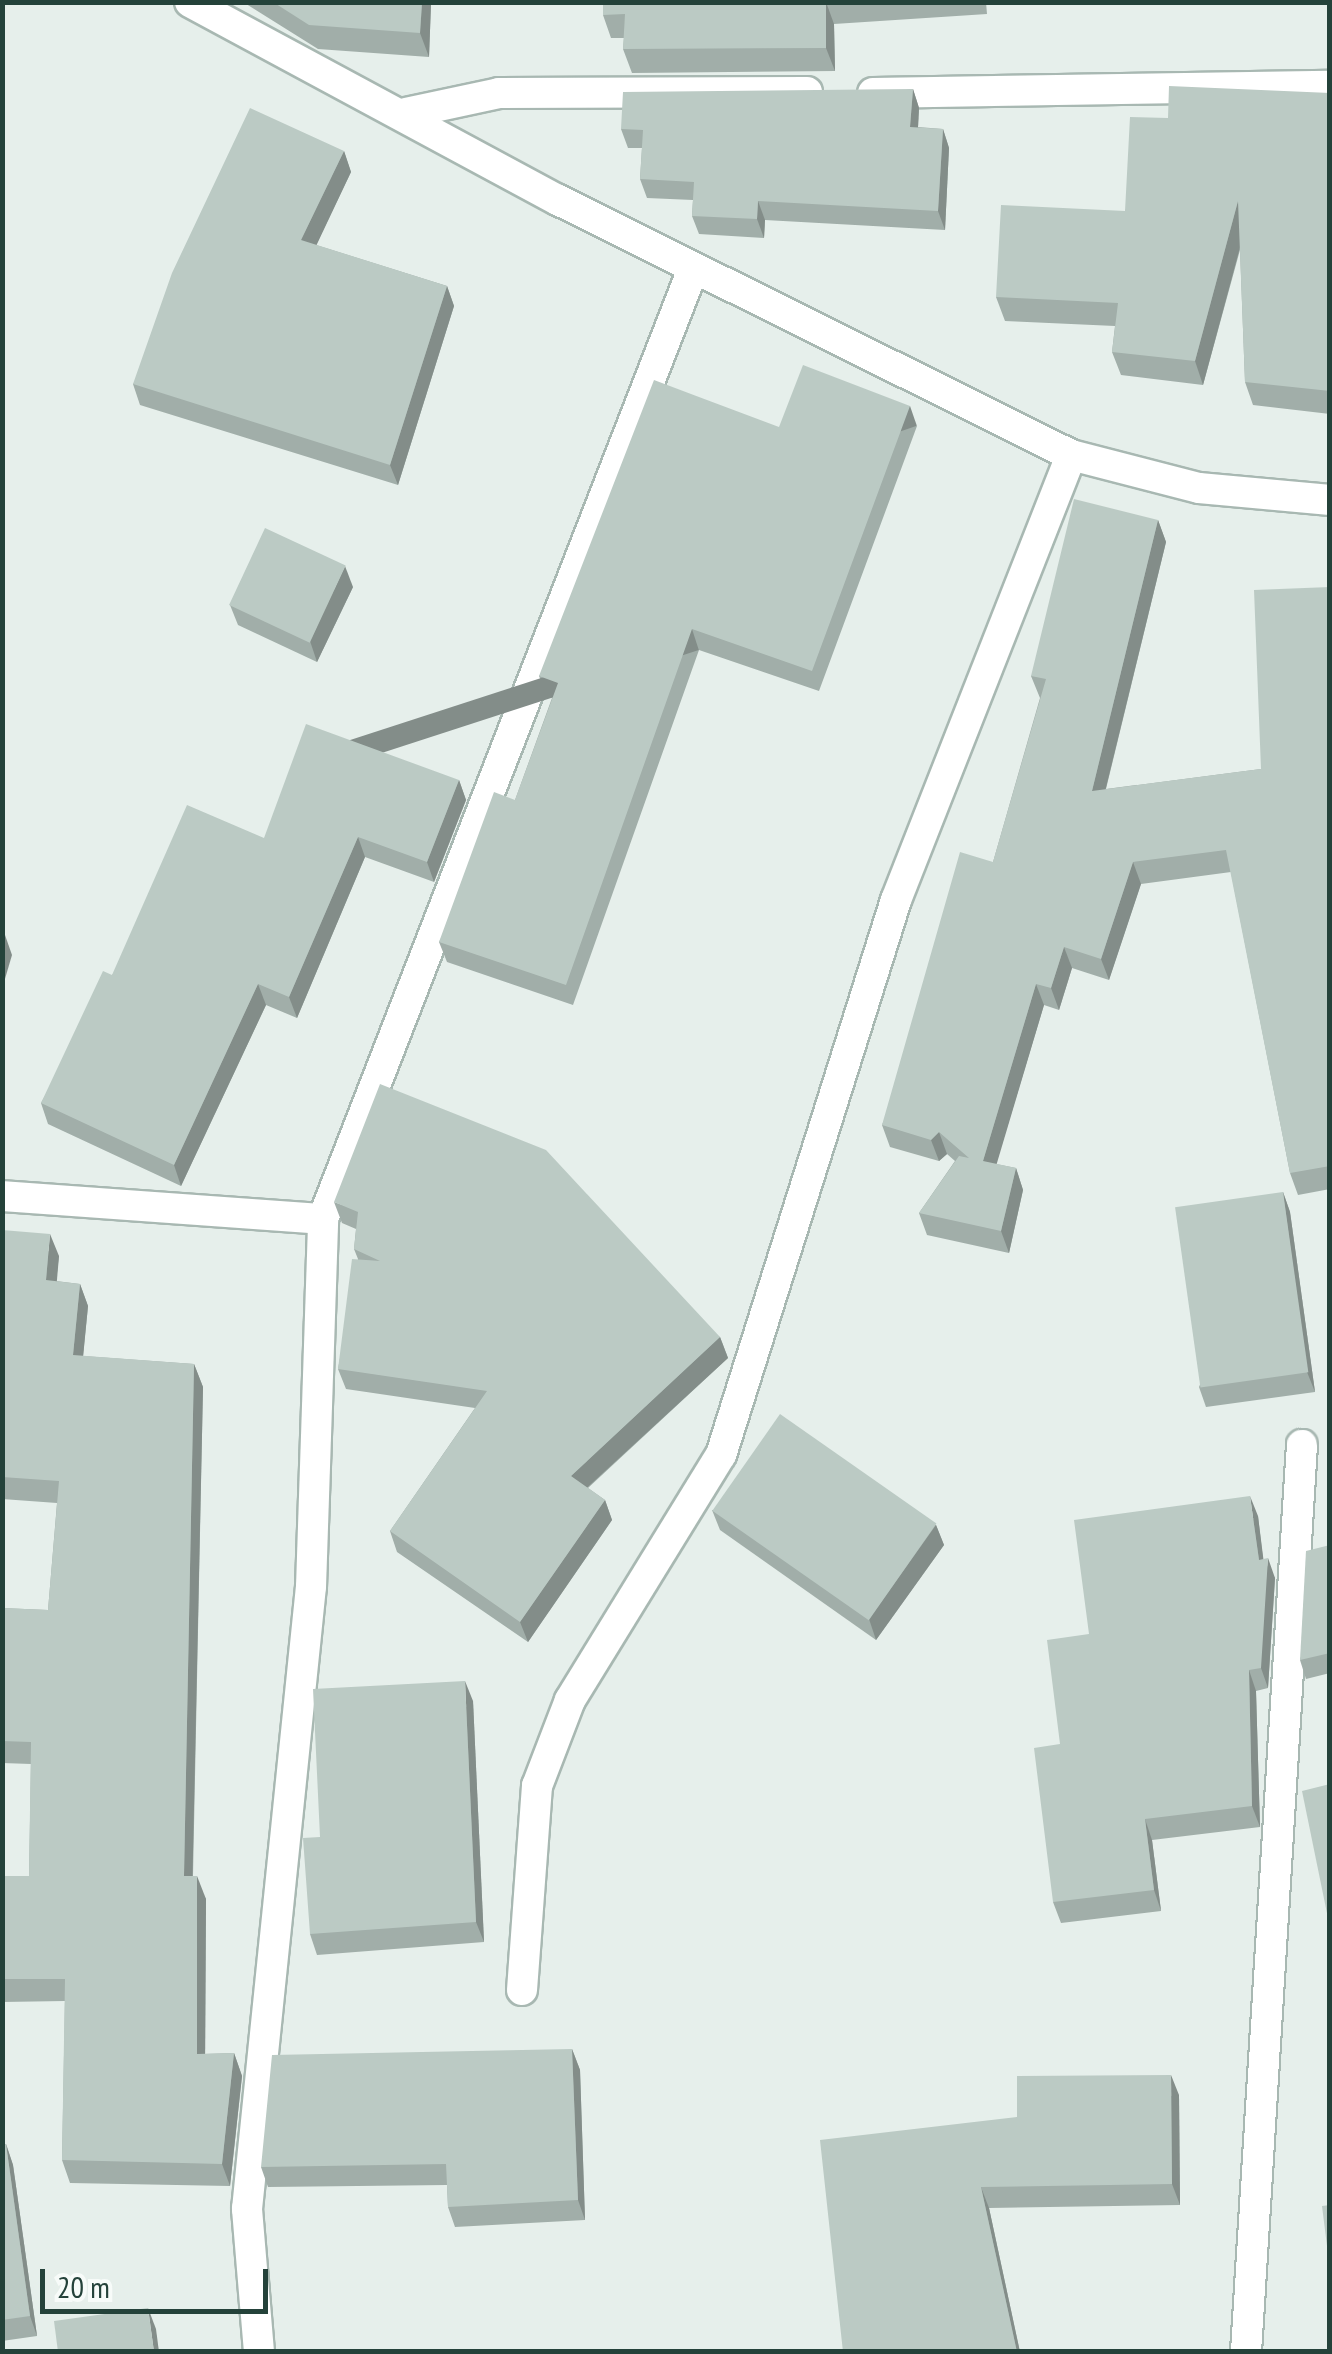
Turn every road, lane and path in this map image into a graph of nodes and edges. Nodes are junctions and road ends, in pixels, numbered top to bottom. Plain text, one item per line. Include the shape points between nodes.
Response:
1 (190, 2) edge
2 (1330, 86) edge
3 (406, 113) junction
4 (694, 269) junction
5 (1071, 455) junction
6 (1330, 500) edge
7 (2, 1196) edge
8 (322, 1219) junction
9 (1302, 1444) dead end
10 (522, 1990) dead end
11 (259, 2352) edge
12 (1246, 2352) edge

1 - 3 street
2 - 3 street via 498,93
3 - 4 street
4 - 5 street
4 - 8 street
5 - 6 street via 1198,488
5 - 10 street via 896,900 721,1455 678,1538 570,1700 537,1786
7 - 8 street
8 - 11 street via 311,1587 247,2209
9 - 12 street

